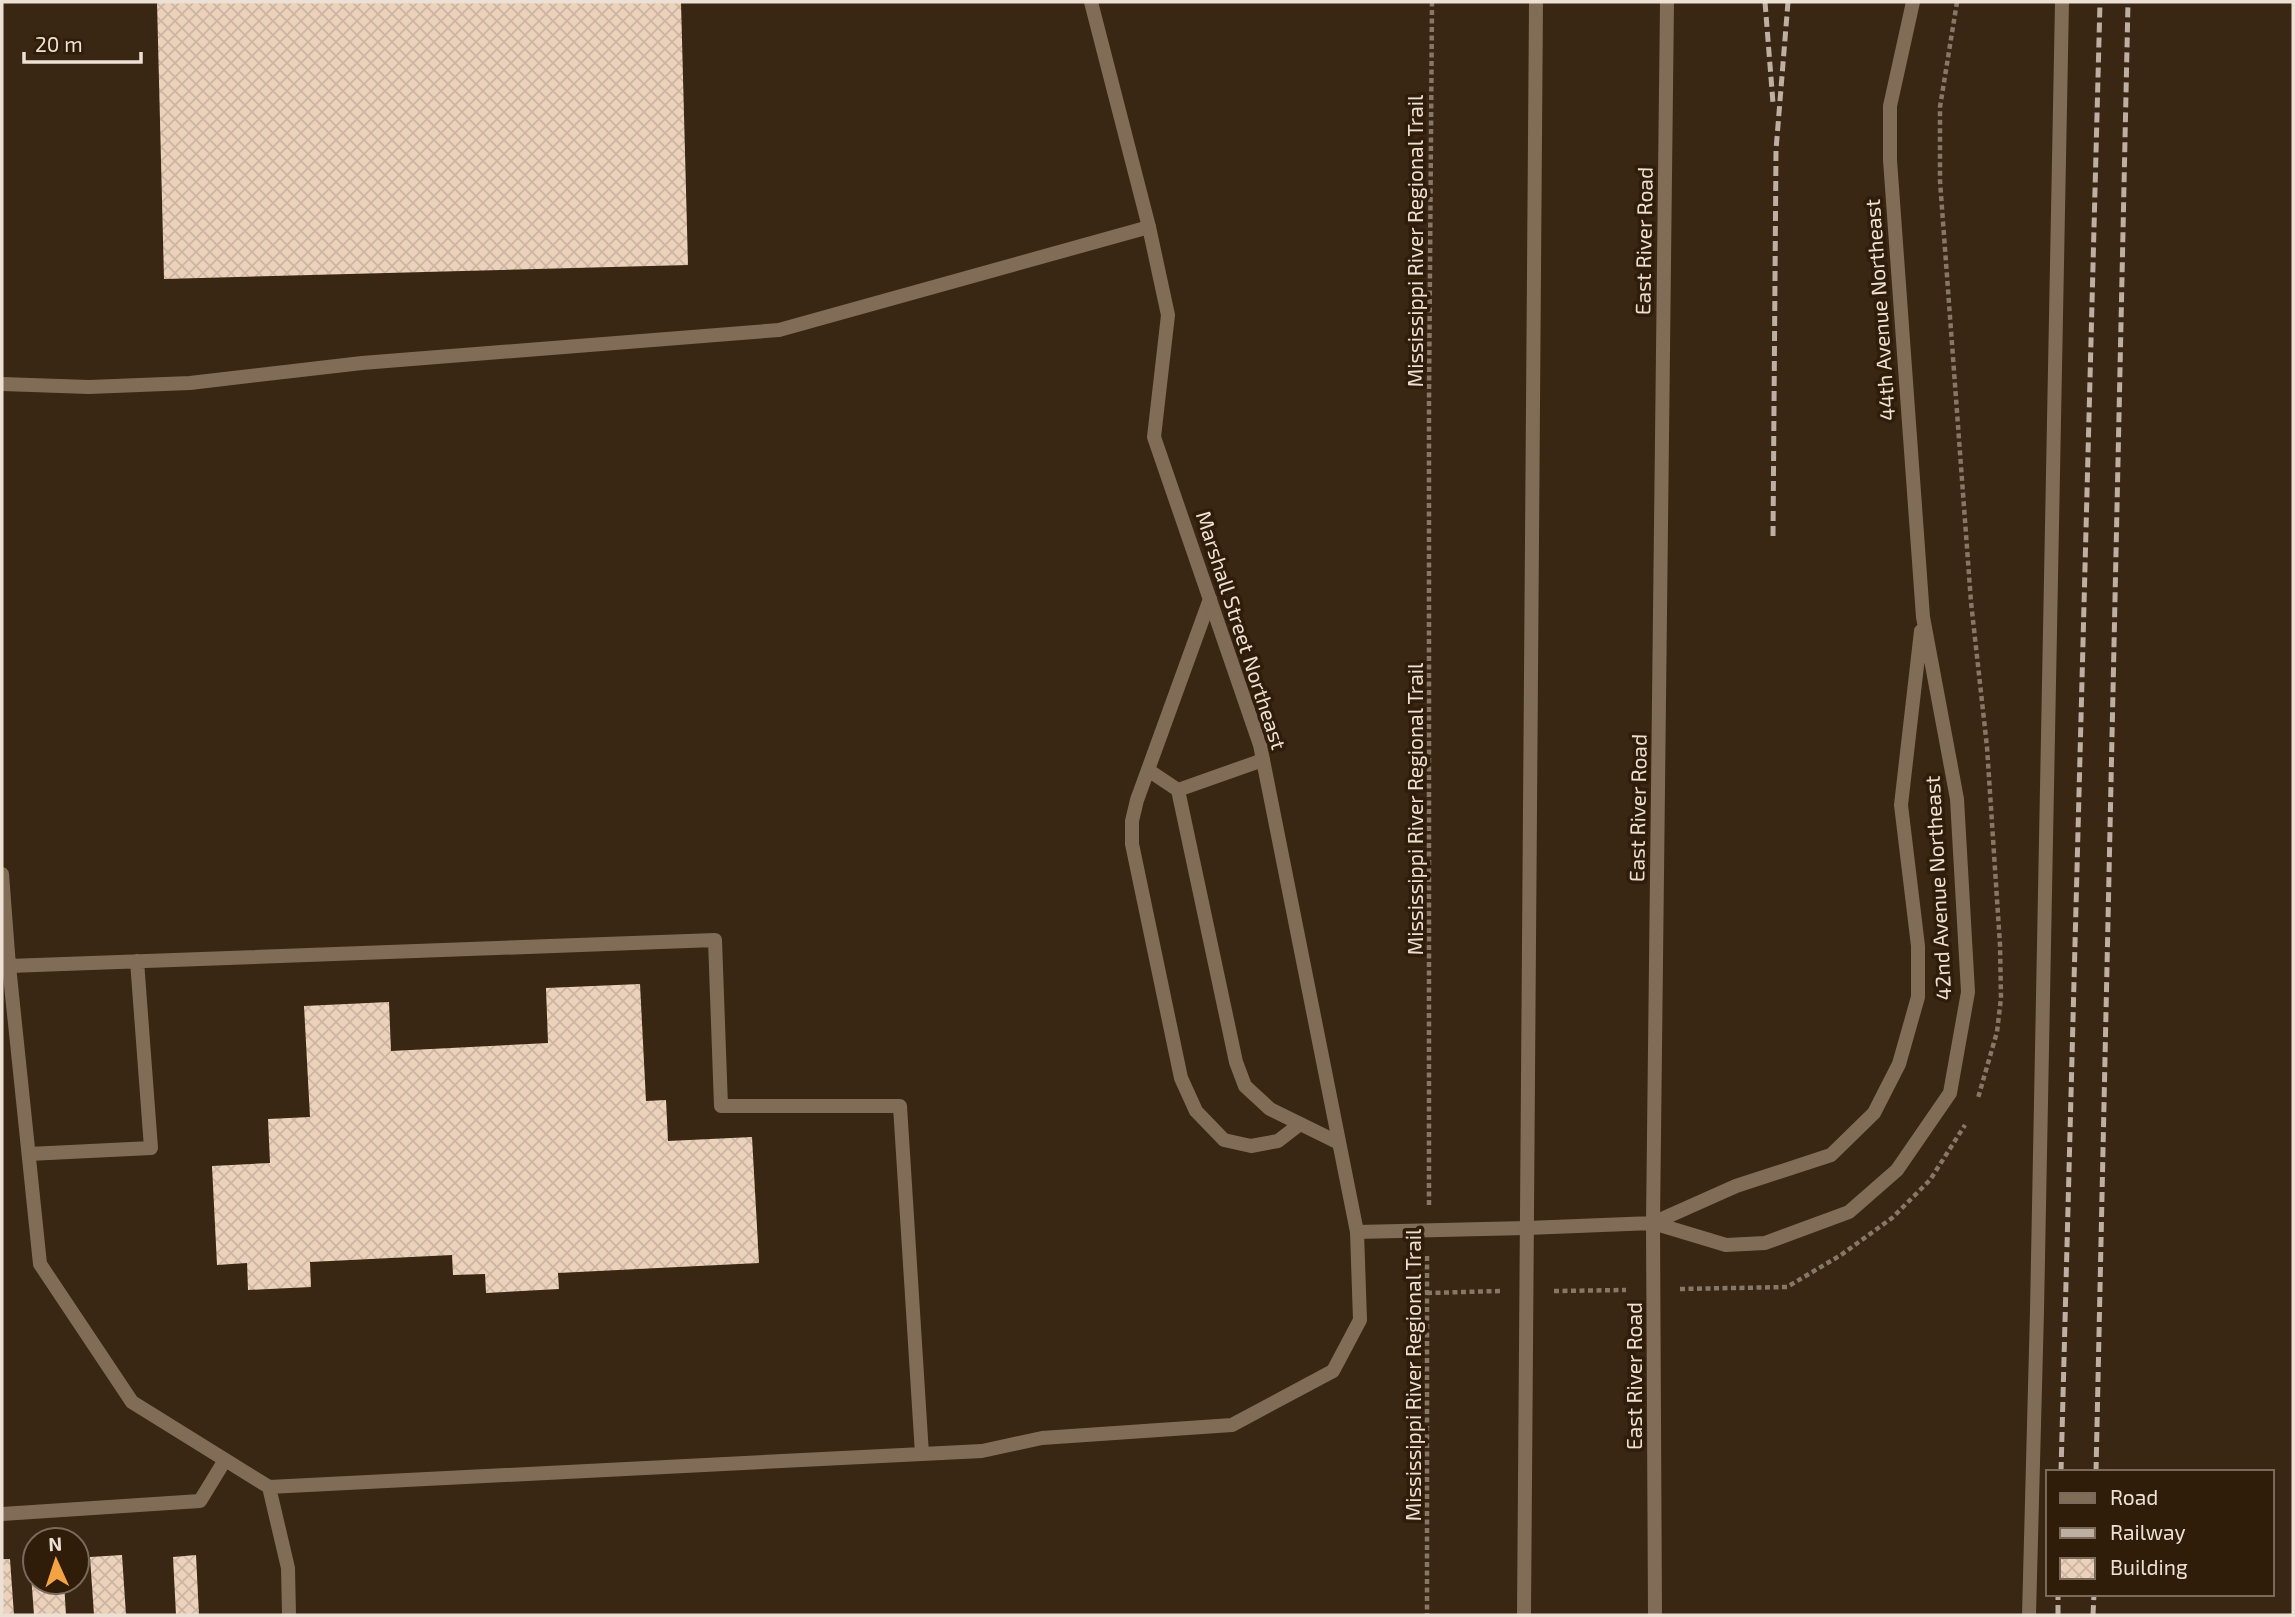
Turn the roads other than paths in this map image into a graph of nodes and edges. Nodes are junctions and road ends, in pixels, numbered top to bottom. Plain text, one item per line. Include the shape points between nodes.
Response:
1 (1091, 2) edge
2 (1536, 2) edge
3 (1667, 2) edge
4 (1913, 2) edge
5 (2062, 2) edge
6 (1149, 227) junction
7 (2, 384) edge
8 (1210, 599) junction
9 (1923, 617) junction
10 (1264, 760) junction
11 (1148, 770) junction
12 (1178, 790) junction
13 (2, 874) edge
14 (137, 961) junction
15 (9, 966) junction
16 (1300, 1124) junction
17 (1337, 1142) junction
18 (29, 1154) junction
19 (1653, 1223) junction
20 (1527, 1228) junction
21 (1357, 1232) junction
22 (922, 1454) junction
23 (225, 1460) junction
24 (269, 1487) junction
25 (2, 1514) edge
26 (289, 1615) edge
27 (1524, 1615) edge
28 (1655, 1615) edge
29 (2029, 1615) edge

1 - 6 street, Marshall Street Northeast
2 - 20 street
3 - 19 street, East River Road
4 - 9 street, 44th Avenue Northeast via 1890,106 1890,160
5 - 29 street
6 - 7 street via 779,330 362,363 190,383
6 - 8 street, Marshall Street Northeast via 1168,315 1154,437
8 - 10 street, Marshall Street Northeast
8 - 11 street
9 - 19 street, 42nd Avenue Northeast via 1901,805 1918,946 1918,997 1899,1063 1874,1113 1831,1155 1736,1186
9 - 19 street, 42nd Avenue Northeast via 1957,799 1968,992 1950,1093 1897,1170 1849,1212 1765,1243 1726,1245
10 - 12 street
10 - 17 street, Marshall Street Northeast
11 - 12 street
11 - 16 street via 1132,821 1132,844 1181,1078 1196,1111 1224,1140 1251,1146 1278,1141
12 - 16 street via 1236,1062 1245,1086 1270,1109
13 - 15 street
14 - 15 street
14 - 18 street via 151,1148
14 - 22 street via 715,940 721,1106 900,1106
15 - 18 street
16 - 17 street
17 - 21 street, Marshall Street Northeast
18 - 23 street via 40,1264 132,1402
19 - 20 street, 42nd Avenue Northeast
19 - 28 street, East River Road
20 - 21 street
20 - 27 street
21 - 22 street, Marshall Street Northeast via 1360,1320 1333,1371 1232,1424 1042,1438 982,1451
22 - 24 street, Marshall Street Northeast
23 - 24 street
23 - 25 street via 200,1501
24 - 26 street via 288,1568

